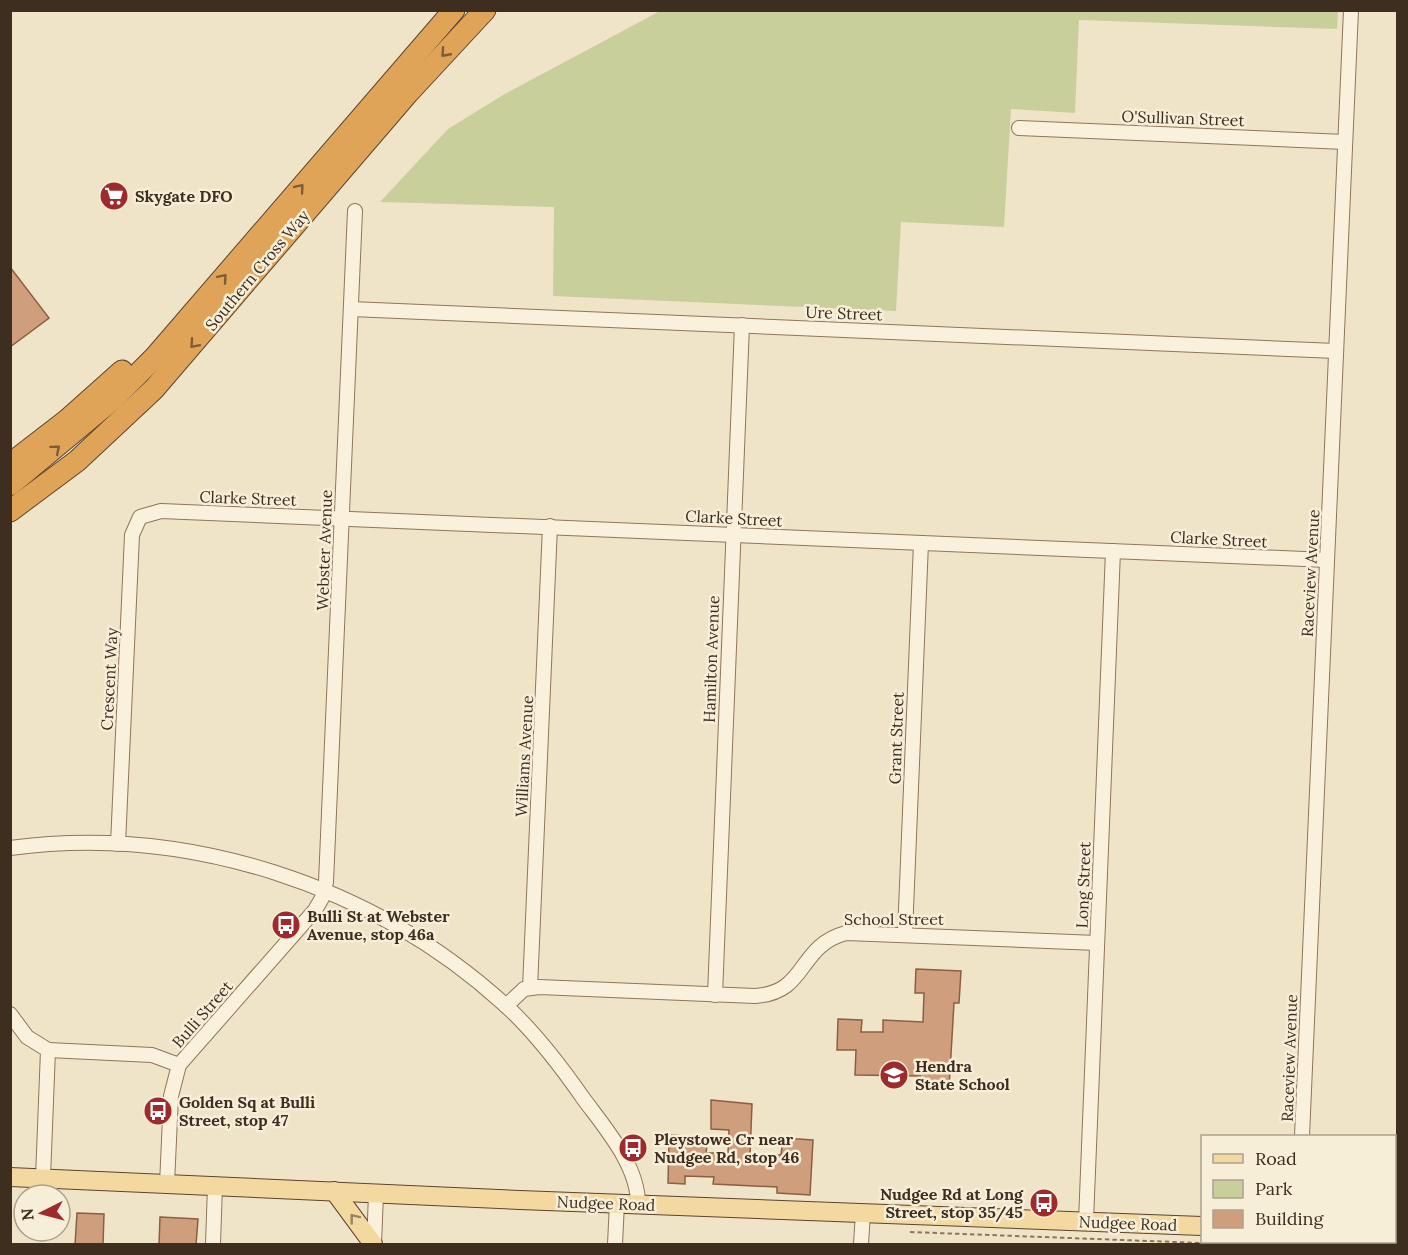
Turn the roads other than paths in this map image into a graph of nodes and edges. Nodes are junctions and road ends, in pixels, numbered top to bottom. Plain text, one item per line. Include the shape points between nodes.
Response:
1 (454, 10) edge
2 (485, 10) edge
3 (1351, 10) edge
4 (1019, 128) dead end
5 (1345, 142) junction
6 (355, 211) dead end
7 (351, 309) junction
8 (742, 325) junction
9 (172, 338) junction
10 (1336, 351) junction
11 (10, 464) edge
12 (10, 485) edge
13 (10, 511) edge
14 (140, 517) joint
15 (342, 518) junction
16 (550, 526) junction
17 (733, 535) junction
18 (921, 543) junction
19 (1113, 551) junction
20 (1327, 560) junction
21 (118, 844) junction
22 (10, 848) edge
23 (325, 891) junction
24 (905, 934) junction
25 (1097, 943) junction
26 (530, 988) junction
27 (715, 995) junction
28 (506, 1006) junction
29 (10, 1014) edge
30 (48, 1050) junction
31 (179, 1065) junction
32 (1302, 1135) edge
33 (10, 1177) edge
34 (43, 1178) junction
35 (167, 1184) junction
36 (215, 1186) junction
37 (334, 1191) junction
38 (376, 1194) junction
39 (616, 1203) junction
40 (638, 1204) junction
41 (863, 1213) junction
42 (1086, 1221) junction
43 (1201, 1226) edge
44 (213, 1245) edge
45 (374, 1245) edge
46 (615, 1245) edge
47 (861, 1245) edge

9 -> 1 highway, Southern Cross Way
2 -> 13 highway, Southern Cross Way via 408,93 154,389 77,460
3 - 5 street, Raceview Avenue
4 - 5 street, O'Sullivan Street
5 - 10 street, Raceview Avenue
6 - 7 street, Webster Avenue
7 - 8 street, Ure Street
7 - 15 street, Webster Avenue
8 - 10 street, Ure Street
8 - 17 street, Hamilton Avenue
9 - 11 highway via 144,350 67,420
12 -> 9 highway, Southern Cross Way via 112,400
10 - 20 street, Raceview Avenue
14 - 15 street, Clarke Street via 161,511
14 - 21 street, Crescent Way via 132,535
15 - 16 street, Clarke Street
15 - 23 street, Webster Avenue
16 - 17 street, Clarke Street
16 - 26 street, Williams Avenue
17 - 18 street, Clarke Street
17 - 27 street, Hamilton Avenue
18 - 19 street, Clarke Street
18 - 24 street, Grant Street
19 - 20 street, Clarke Street
19 - 25 street, Long Street
20 - 32 street, Raceview Avenue
21 - 22 street
21 - 23 street via 228,859
23 - 28 street via 438,952
23 - 31 street, Bulli Street via 315,910
24 - 25 street, School Street
24 - 27 street, School Street via 835,936 816,947 795,979 781,990 765,996
25 - 42 street, Long Street
26 - 27 street, School Street
26 - 28 street
28 - 40 street via 605,1128 637,1182
29 - 30 street via 27,1037
30 - 31 street via 152,1055
30 - 34 street
31 - 35 street, Bulli Street via 171,1096
33 - 34 main road, Nudgee Road
34 - 35 main road, Nudgee Road
35 - 36 main road, Nudgee Road
36 - 37 main road, Nudgee Road
36 - 44 street
37 - 38 main road, Nudgee Road
45 -> 37 main road
38 - 39 main road, Nudgee Road
38 - 45 street
39 - 40 main road, Nudgee Road
39 - 46 street
40 - 41 main road, Nudgee Road
41 - 42 main road, Nudgee Road
41 - 47 street
42 - 43 main road, Nudgee Road

